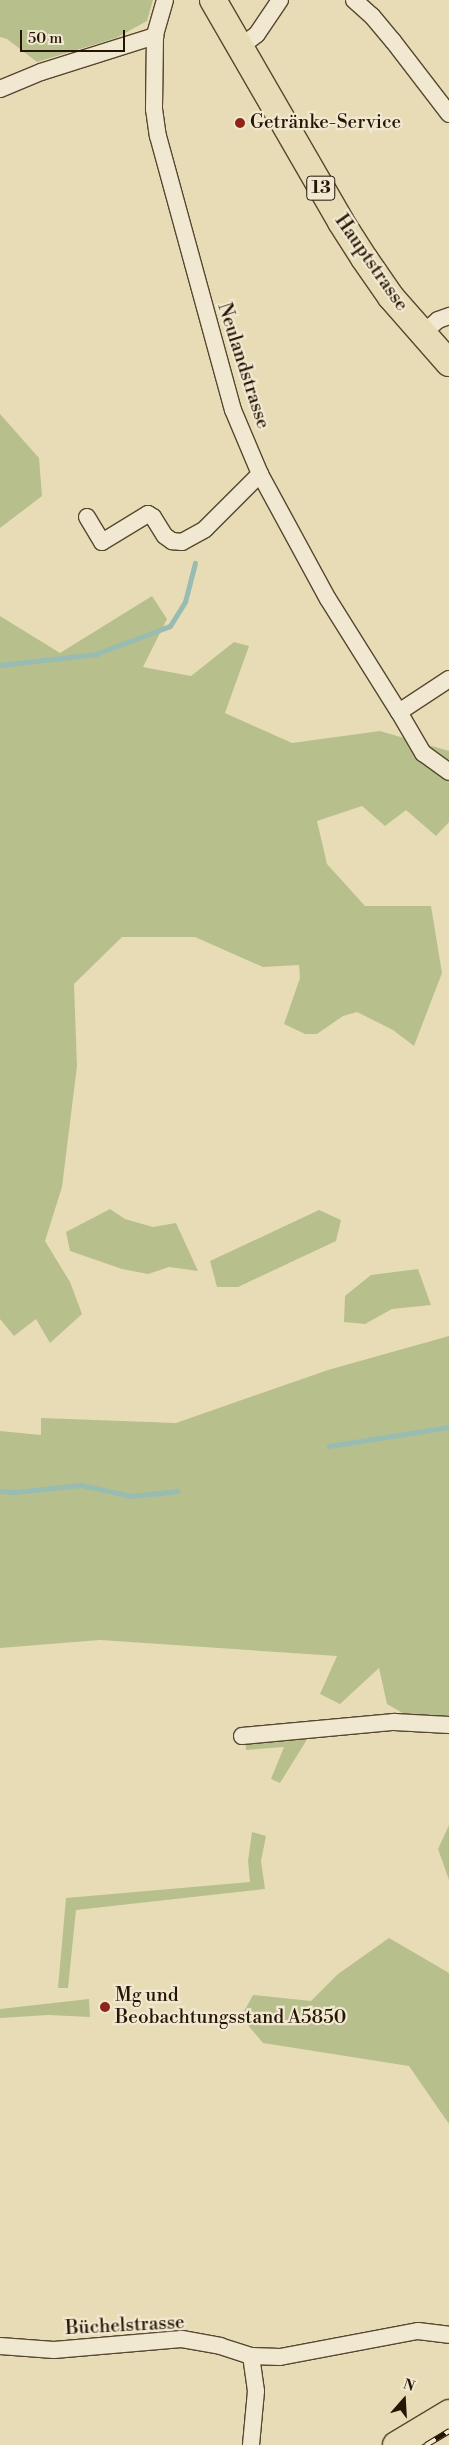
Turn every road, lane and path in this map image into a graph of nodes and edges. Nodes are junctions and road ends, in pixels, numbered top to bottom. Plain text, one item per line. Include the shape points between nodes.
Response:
1 (165, 0) edge
2 (213, 0) edge
3 (280, 0) edge
4 (354, 0) edge
5 (155, 36) junction
6 (240, 47) junction
7 (0, 89) edge
8 (449, 114) edge
9 (449, 316) edge
10 (422, 334) junction
11 (449, 363) edge
12 (260, 474) junction
13 (87, 517) dead end
14 (449, 679) edge
15 (399, 712) junction
16 (449, 772) edge
17 (449, 1725) edge
18 (242, 1736) dead end
19 (449, 2335) edge
20 (0, 2346) edge
21 (251, 2356) junction
22 (449, 2413) edge
23 (251, 2445) edge
24 (396, 2445) edge

1 - 5 street, Neulandstrasse
2 - 6 main road, Hauptstrasse / 13
3 - 6 street via 257,34
4 - 8 street via 393,41
5 - 7 street via 40,72
5 - 12 street, Neulandstrasse via 154,109 158,136 233,410
6 - 10 main road, Hauptstrasse / 13 via 341,222 391,297
9 - 10 street via 438,320
10 - 11 main road, Hauptstrasse / 13
12 - 13 street via 205,529 182,542 165,536 148,514 102,542
12 - 15 street, Neulandstrasse via 328,599
14 - 15 street
15 - 16 street, Neulandstrasse via 423,753
17 - 18 street via 394,1722
19 - 21 street, Büchelstrasse via 418,2331 280,2357
20 - 21 street, Büchelstrasse via 54,2350 182,2340 220,2346
21 - 23 street via 256,2391
22 - 24 main road

